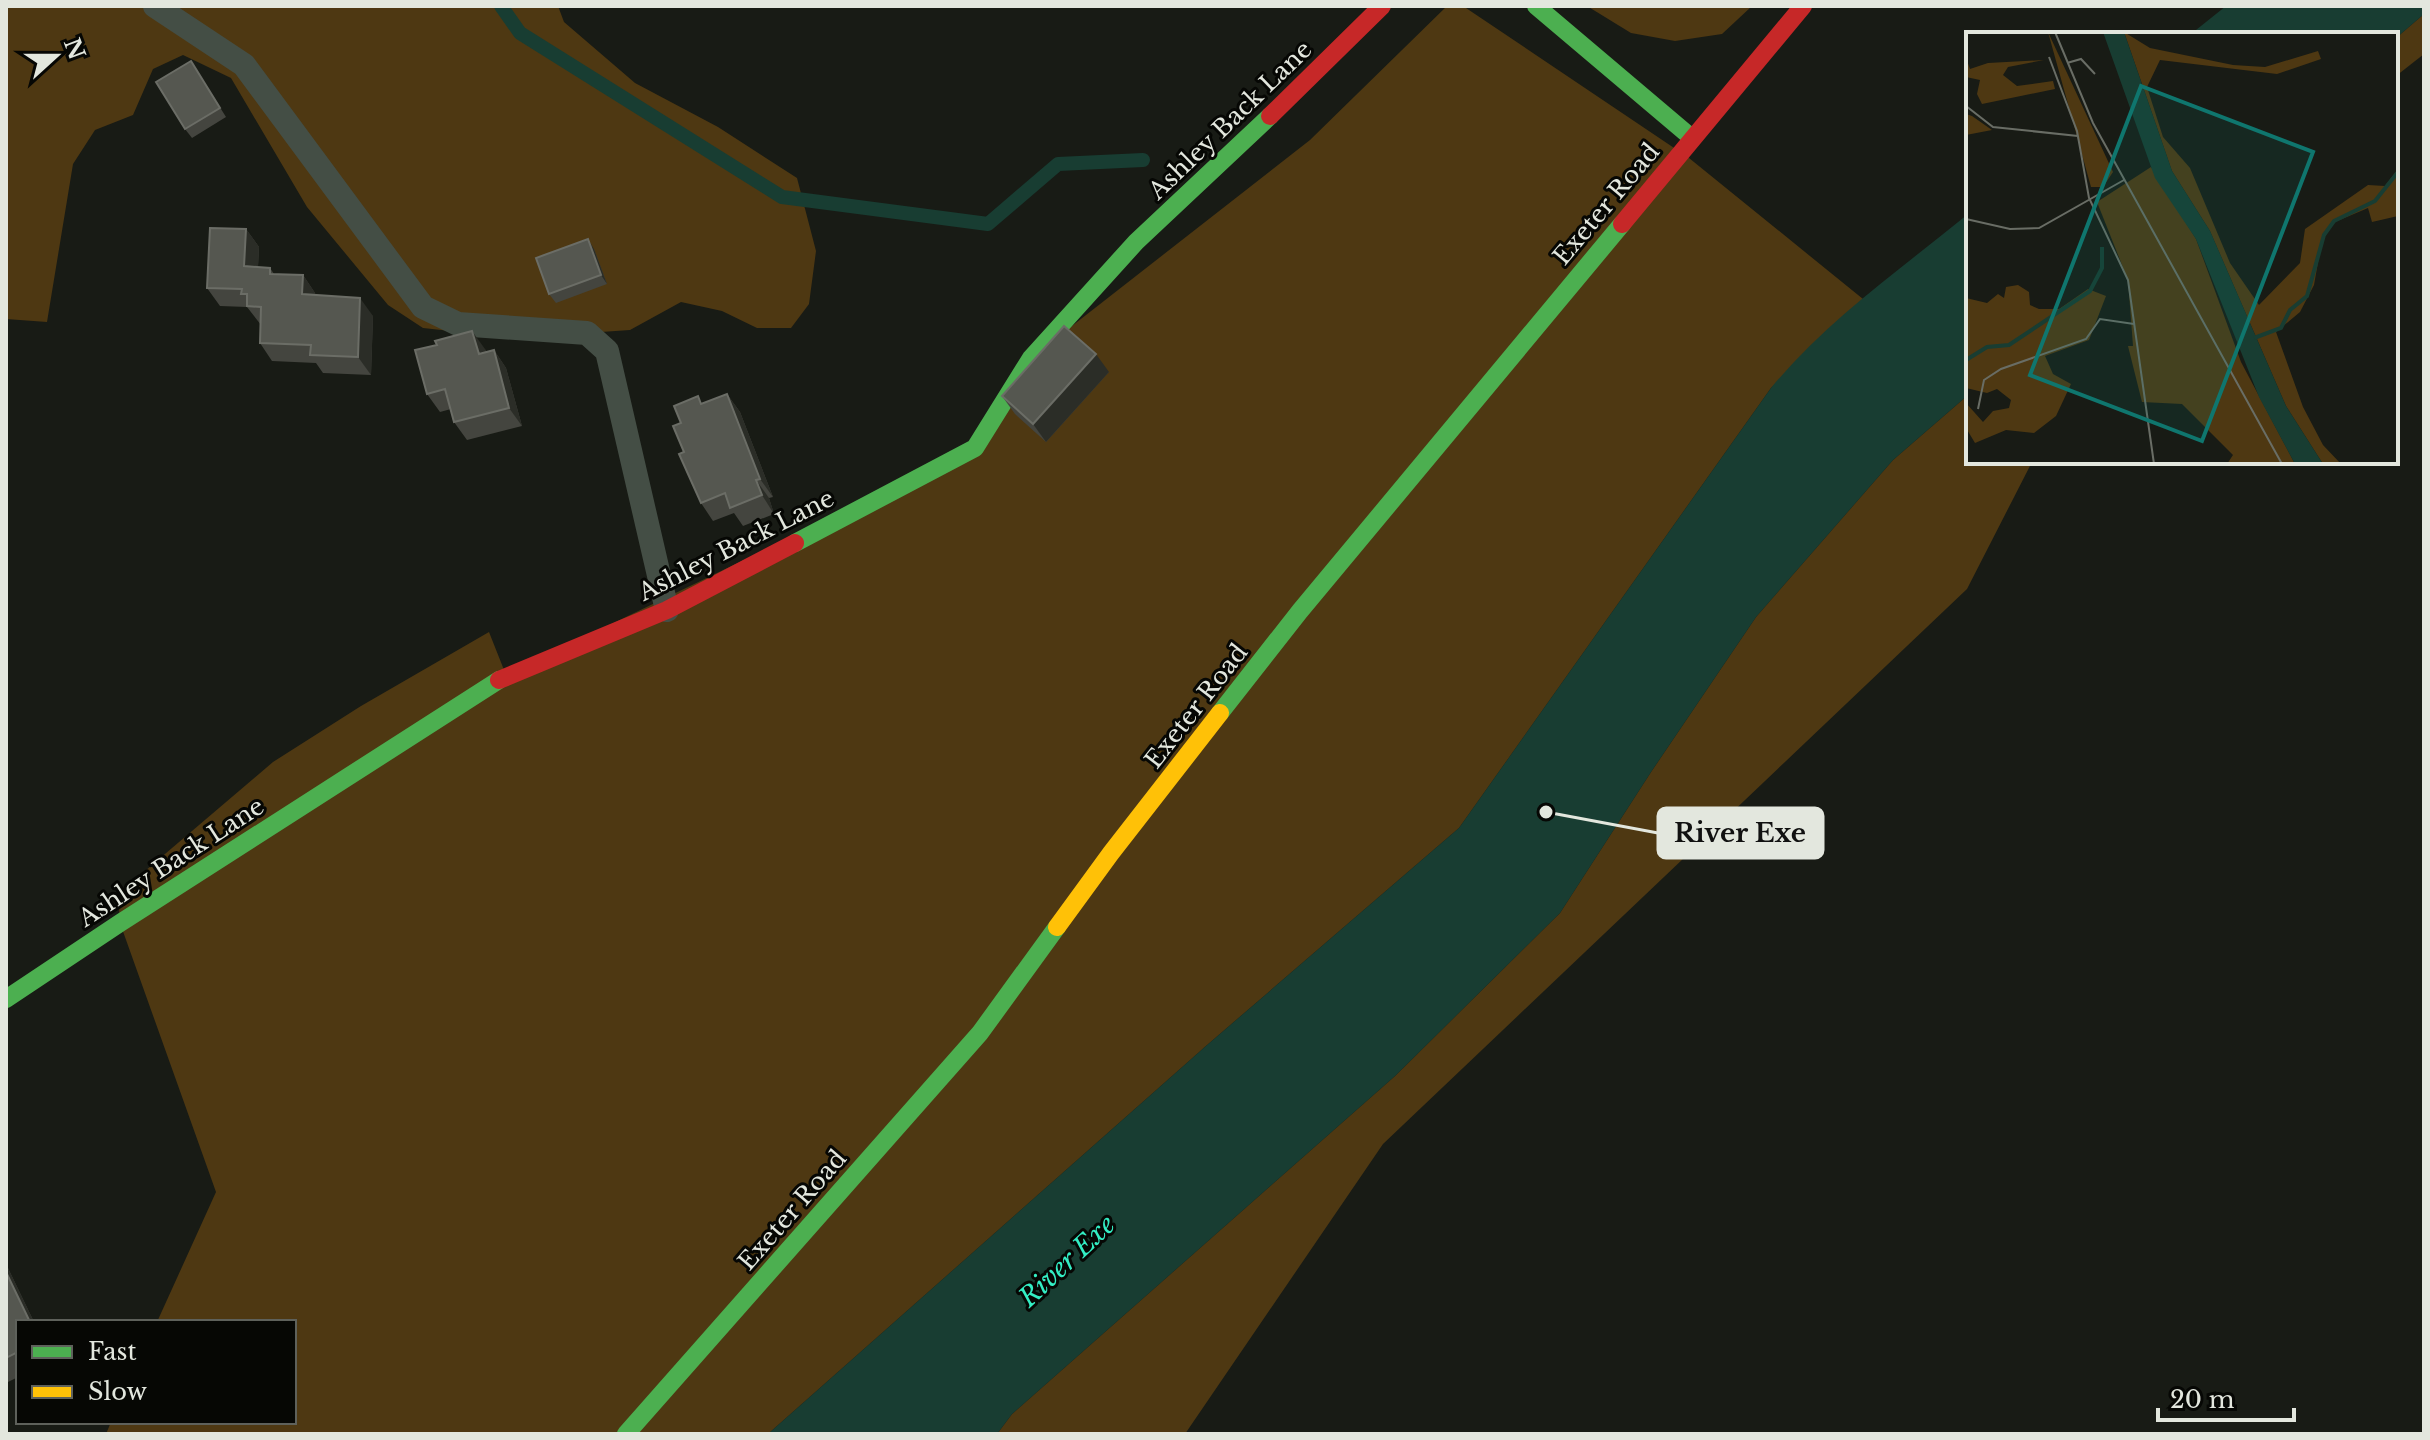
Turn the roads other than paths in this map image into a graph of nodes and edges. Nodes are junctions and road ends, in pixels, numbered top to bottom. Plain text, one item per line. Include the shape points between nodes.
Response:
1 (155, 6) edge
2 (1382, 6) edge
3 (1536, 6) edge
4 (1803, 6) edge
5 (1692, 138) junction
6 (667, 610) junction
7 (6, 999) edge
8 (626, 1434) edge

1 - 6 lane via 244,65 423,307 458,324 587,333 607,351
2 - 6 street, Ashley Back Lane via 1126,254 1031,358 975,448
3 - 5 street
4 - 5 street, Exeter Road
5 - 8 street, Exeter Road via 1300,611 1111,853 980,1033
6 - 7 street, Ashley Back Lane via 506,676

